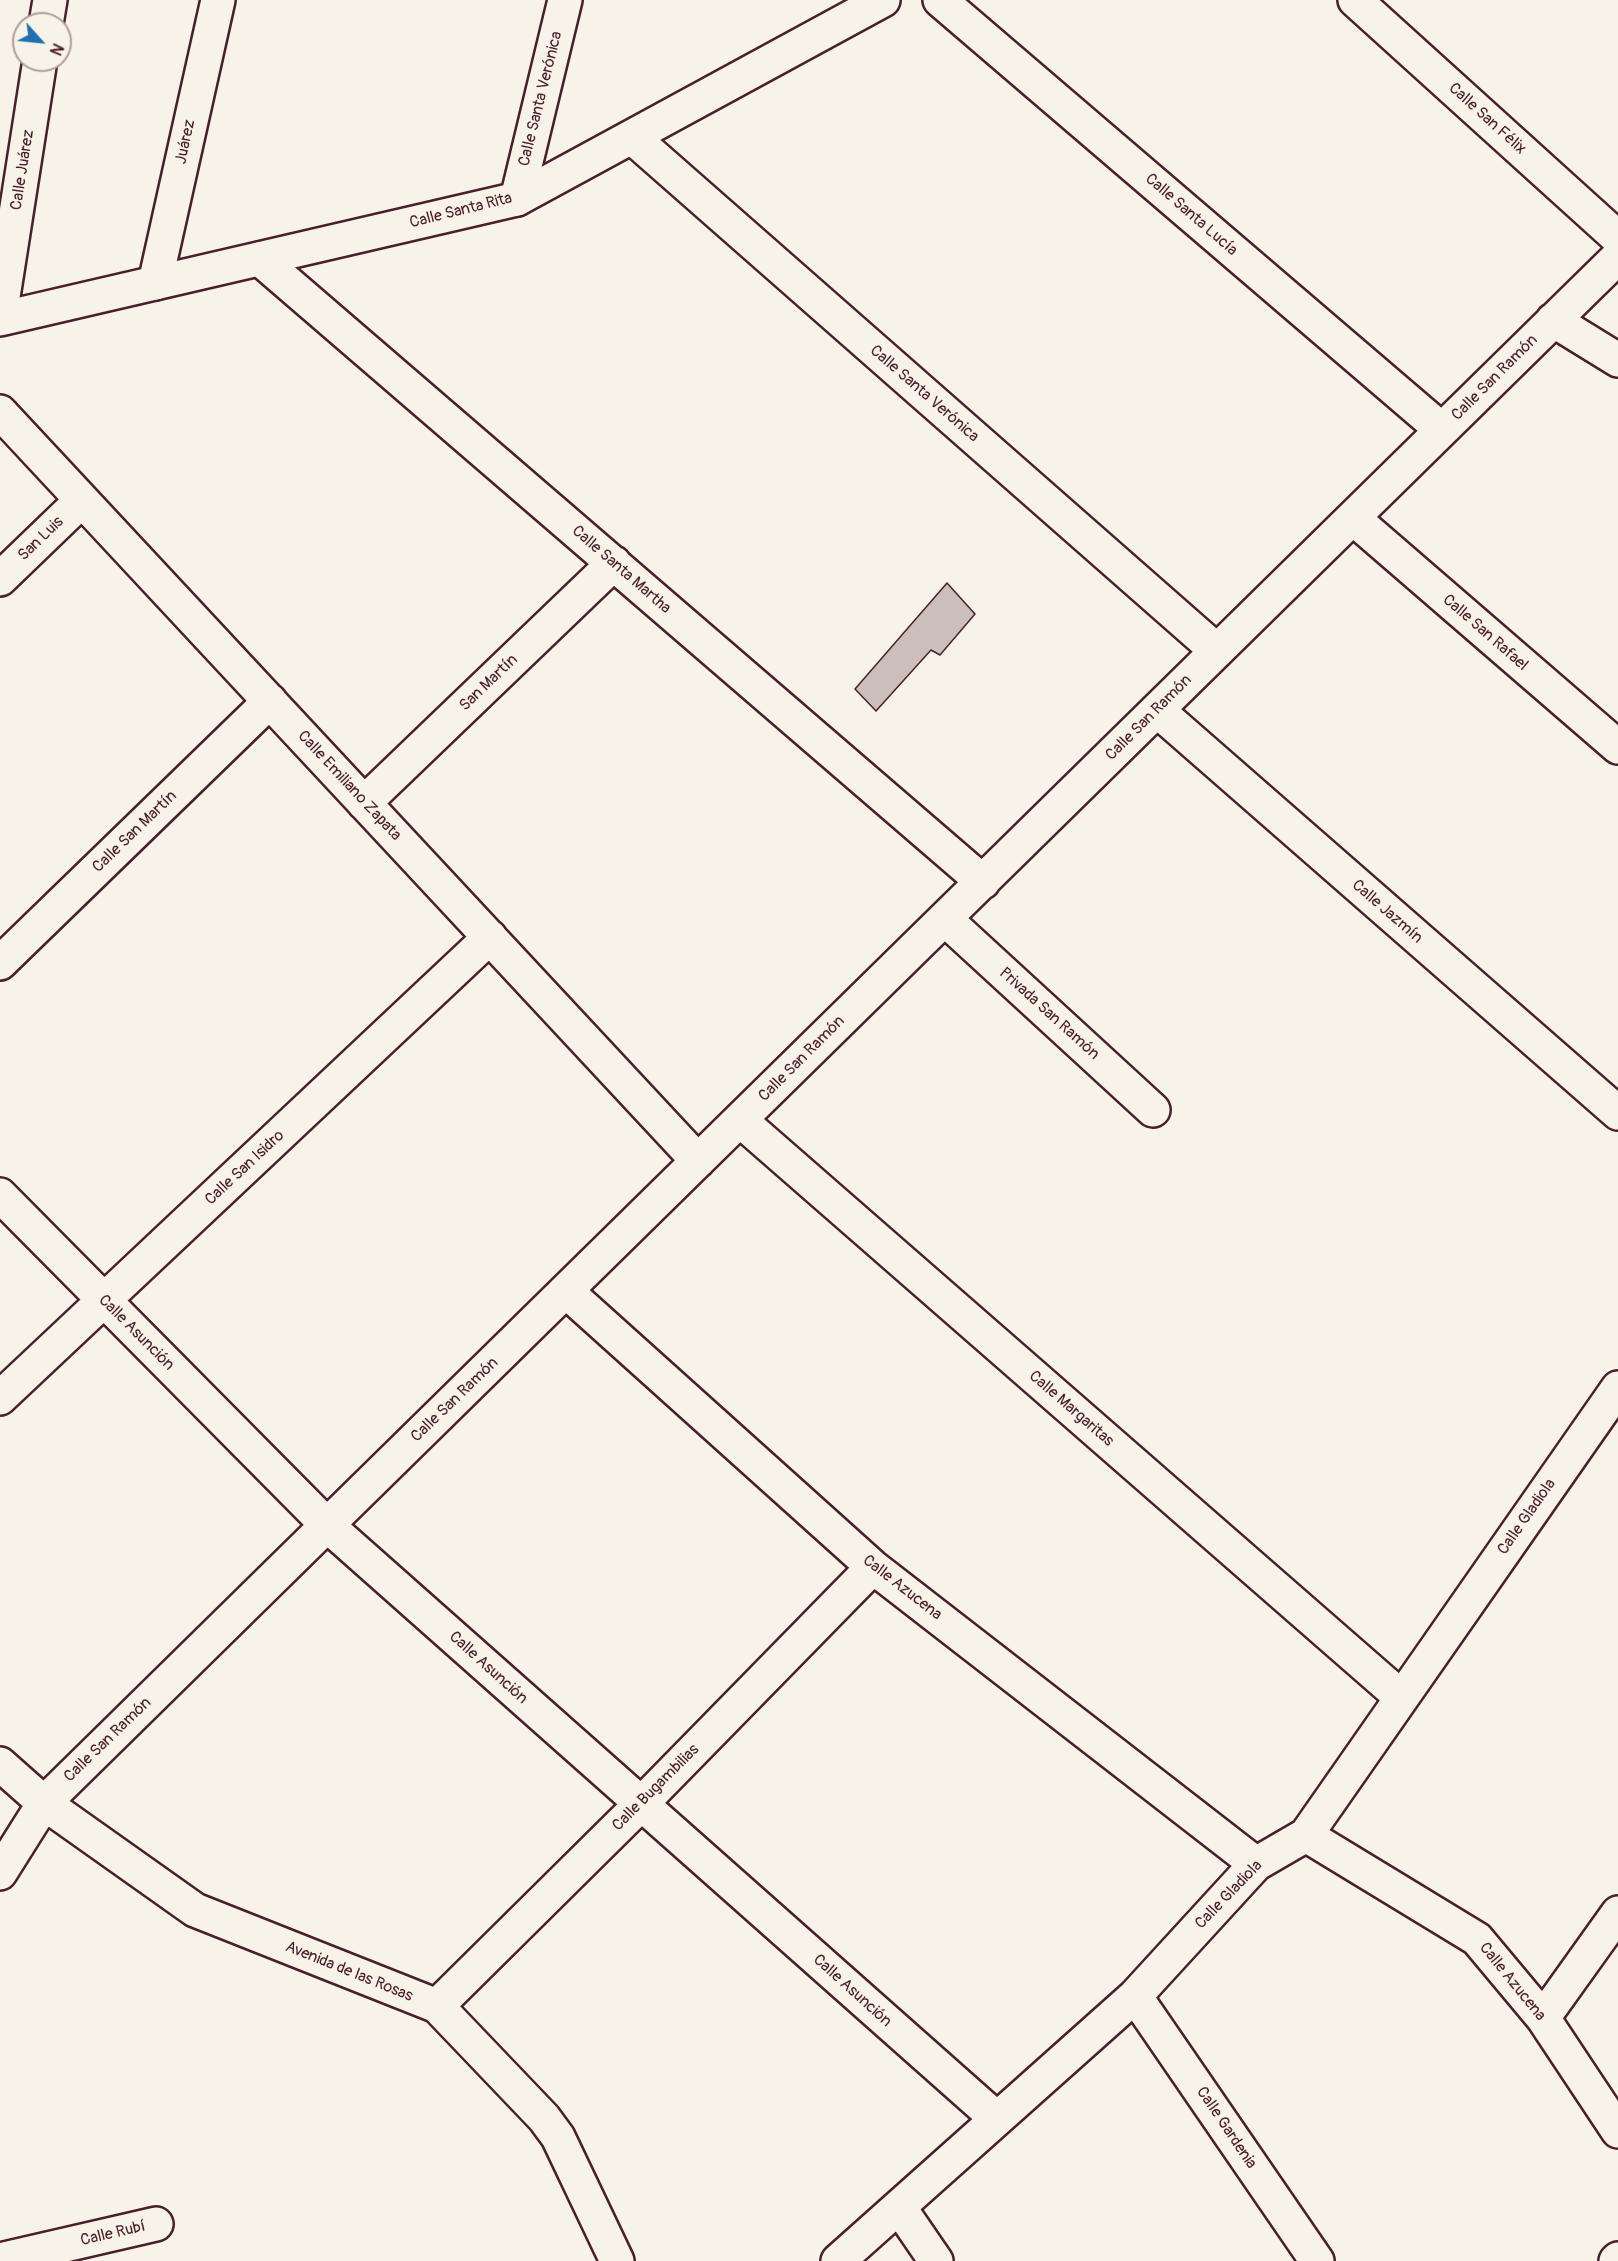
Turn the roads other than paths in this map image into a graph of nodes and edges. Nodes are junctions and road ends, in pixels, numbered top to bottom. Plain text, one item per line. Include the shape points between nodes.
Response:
1 (218, 0) edge
2 (565, 0) edge
3 (883, 0) edge
4 (940, 0) edge
5 (1355, 0) edge
6 (38, 72) edge
7 (632, 137) junction
8 (517, 199) junction
9 (1618, 238) edge
10 (1618, 257) edge
11 (260, 259) junction
12 (155, 283) junction
13 (0, 318) edge
14 (1553, 320) junction
15 (1618, 360) edge
16 (0, 412) edge
17 (1442, 430) junction
18 (82, 500) junction
19 (1353, 518) junction
20 (614, 563) junction
21 (0, 579) edge
22 (1217, 651) junction
23 (270, 701) junction
24 (1157, 710) junction
25 (1618, 747) edge
26 (364, 803) junction
27 (983, 882) junction
28 (945, 919) junction
29 (489, 937) junction
30 (0, 963) edge
31 (1153, 1110) dead end
32 (1618, 1113) edge
33 (740, 1120) junction
34 (698, 1161) junction
35 (0, 1195) edge
36 (566, 1291) junction
37 (104, 1300) junction
38 (1618, 1388) edge
39 (0, 1398) edge
40 (327, 1525) junction
41 (873, 1567) junction
42 (1401, 1697) junction
43 (0, 1764) edge
44 (44, 1803) junction
45 (641, 1804) junction
46 (1306, 1835) junction
47 (1256, 1864) junction
48 (0, 1873) edge
49 (1618, 1913) edge
50 (1135, 1996) junction
51 (437, 2006) junction
52 (1543, 2018) junction
53 (997, 2120) junction
54 (1618, 2131) edge
55 (899, 2207) junction
56 (156, 2224) dead end
57 (0, 2260) edge
58 (617, 2261) edge
59 (838, 2261) edge
60 (936, 2261) edge
61 (1317, 2261) edge

1 - 12 street, Juárez
2 - 8 street, Calle Santa Verónica
3 - 7 street, Calle Santa Rita
4 - 17 street, Calle Santa Lucía
5 - 9 street, Calle San Félix
6 - 13 street, Calle Juárez
7 - 8 street, Calle Santa Rita
7 - 22 street, Calle Santa Verónica
8 - 11 street, Calle Santa Rita
10 - 14 street, Calle San Ramón
11 - 12 street, Calle Santa Rita
11 - 20 street, Calle Santa Martha
12 - 13 street, Calle Santa Rita
14 - 15 street
14 - 17 street, Calle San Ramón
16 - 18 street, Calle Emiliano Zapata
17 - 19 street, Calle San Ramón
18 - 21 street, San Luis
18 - 23 street, Calle Emiliano Zapata
19 - 22 street, Calle San Ramón
19 - 25 street, Calle San Rafael
20 - 26 street, San Martín
20 - 27 street, Calle Santa Martha
22 - 24 street, Calle San Ramón
23 - 26 street, Calle Emiliano Zapata
23 - 30 street, Calle San Martín
24 - 27 street, Calle San Ramón
24 - 32 street, Calle Jazmín
26 - 29 street, Calle Emiliano Zapata
27 - 28 street, Calle San Ramón
28 - 31 street, Privada San Ramón
28 - 33 street, Calle San Ramón
29 - 34 street, Calle Emiliano Zapata
29 - 37 street, Calle San Isidro
33 - 34 street, Calle San Ramón
33 - 42 street, Calle Margaritas
34 - 36 street, Calle San Ramón
35 - 37 street, Calle Asunción
36 - 40 street, Calle San Ramón
36 - 41 street, Calle Azucena
37 - 39 street, Calle San Isidro
37 - 40 street, Calle Asunción
38 - 42 street, Calle Gladiola
40 - 44 street, Calle San Ramón
40 - 45 street, Calle Asunción
41 - 45 street, Calle Bugambilias
41 - 47 street, Calle Azucena
42 - 46 street, Calle Gladiola
43 - 44 street, Avenida de las Rosas
44 - 48 street, Calle San Ramón
44 - 51 street, Avenida de las Rosas via 195,1910
45 - 51 street, Calle Bugambilias
45 - 53 street, Calle Asunción
46 - 47 street, Calle Gladiola
46 - 52 street, Calle Azucena via 1477,1939
47 - 50 street, Calle Gladiola
49 - 52 street
50 - 53 street, Calle Gladiola
50 - 61 street, Calle Gardenia
51 - 58 street, Avenida de las Rosas via 558,2137
52 - 54 street, Calle Azucena
53 - 55 street, Calle Gladiola
55 - 59 street, Calle Gladiola
55 - 60 street
56 - 57 street, Calle Rubí

